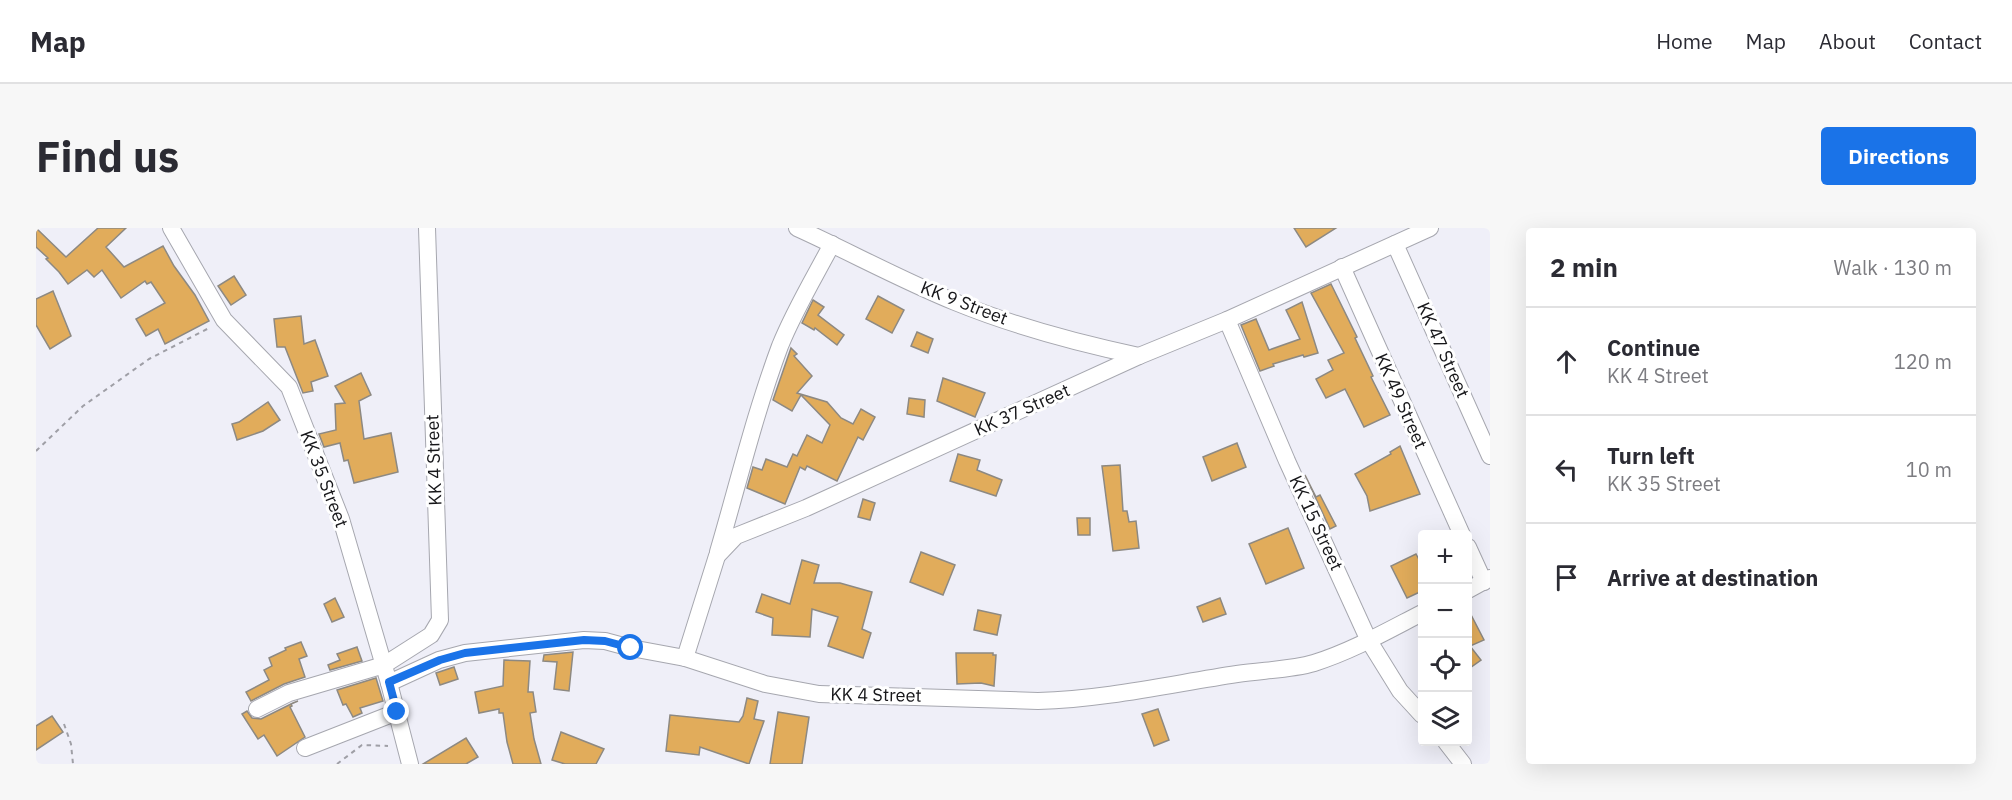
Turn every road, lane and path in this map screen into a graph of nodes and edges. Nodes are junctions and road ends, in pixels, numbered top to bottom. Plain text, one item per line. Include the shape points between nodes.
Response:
1 (171, 228) edge
2 (427, 228) edge
3 (797, 228) edge
4 (1430, 228) edge
5 (832, 244) junction
6 (1395, 244) junction
7 (1342, 267) junction
8 (224, 320) junction
9 (1227, 320) junction
10 (1139, 356) junction
11 (36, 451) edge
12 (1490, 456) edge
13 (1460, 530) edge
14 (1472, 555) edge
15 (717, 556) junction
16 (1487, 580) edge
17 (1472, 588) edge
18 (1418, 615) edge
19 (1369, 641) junction
20 (685, 658) junction
21 (384, 665) junction
22 (389, 682) junction
23 (257, 709) dead end
24 (1418, 711) edge
25 (397, 712) junction
26 (64, 724) dead end
27 (1450, 746) edge
28 (305, 748) dead end
29 (408, 756) edge
30 (73, 764) edge
31 (337, 764) edge
32 (1463, 764) edge

1 - 8 street, KK 35 Street
2 - 21 street, KK 4 Street via 440,620 431,634
3 - 5 street, KK 9 Street
4 - 6 street, KK 37 Street
5 - 10 street, KK 9 Street via 956,302 1032,329
5 - 15 street via 781,345
6 - 7 street, KK 37 Street
6 - 12 street, KK 47 Street
7 - 9 street, KK 37 Street
7 - 13 street, KK 49 Street
8 - 11 path via 149,359 83,406
8 - 21 street, KK 35 Street via 289,387 341,519
9 - 10 street, KK 37 Street
9 - 19 street, KK 15 Street
10 - 15 street, KK 37 Street via 806,508 746,531 725,545
14 - 16 street
15 - 20 street, KK 37 Street
16 - 17 street
18 - 19 street
19 - 20 street, KK 4 Street via 1298,667 1121,694 1038,701 819,694 765,684
19 - 24 street, KK 15 Street via 1400,691
20 - 22 street, KK 4 Street via 584,640 465,653
21 - 22 street, KK 35 Street
21 - 23 street, KK 4 Street via 289,693
22 - 25 street, KK 35 Street
25 - 28 street
25 - 29 street, KK 35 Street
26 - 30 path
27 - 32 street
29 - 31 path via 362,745

